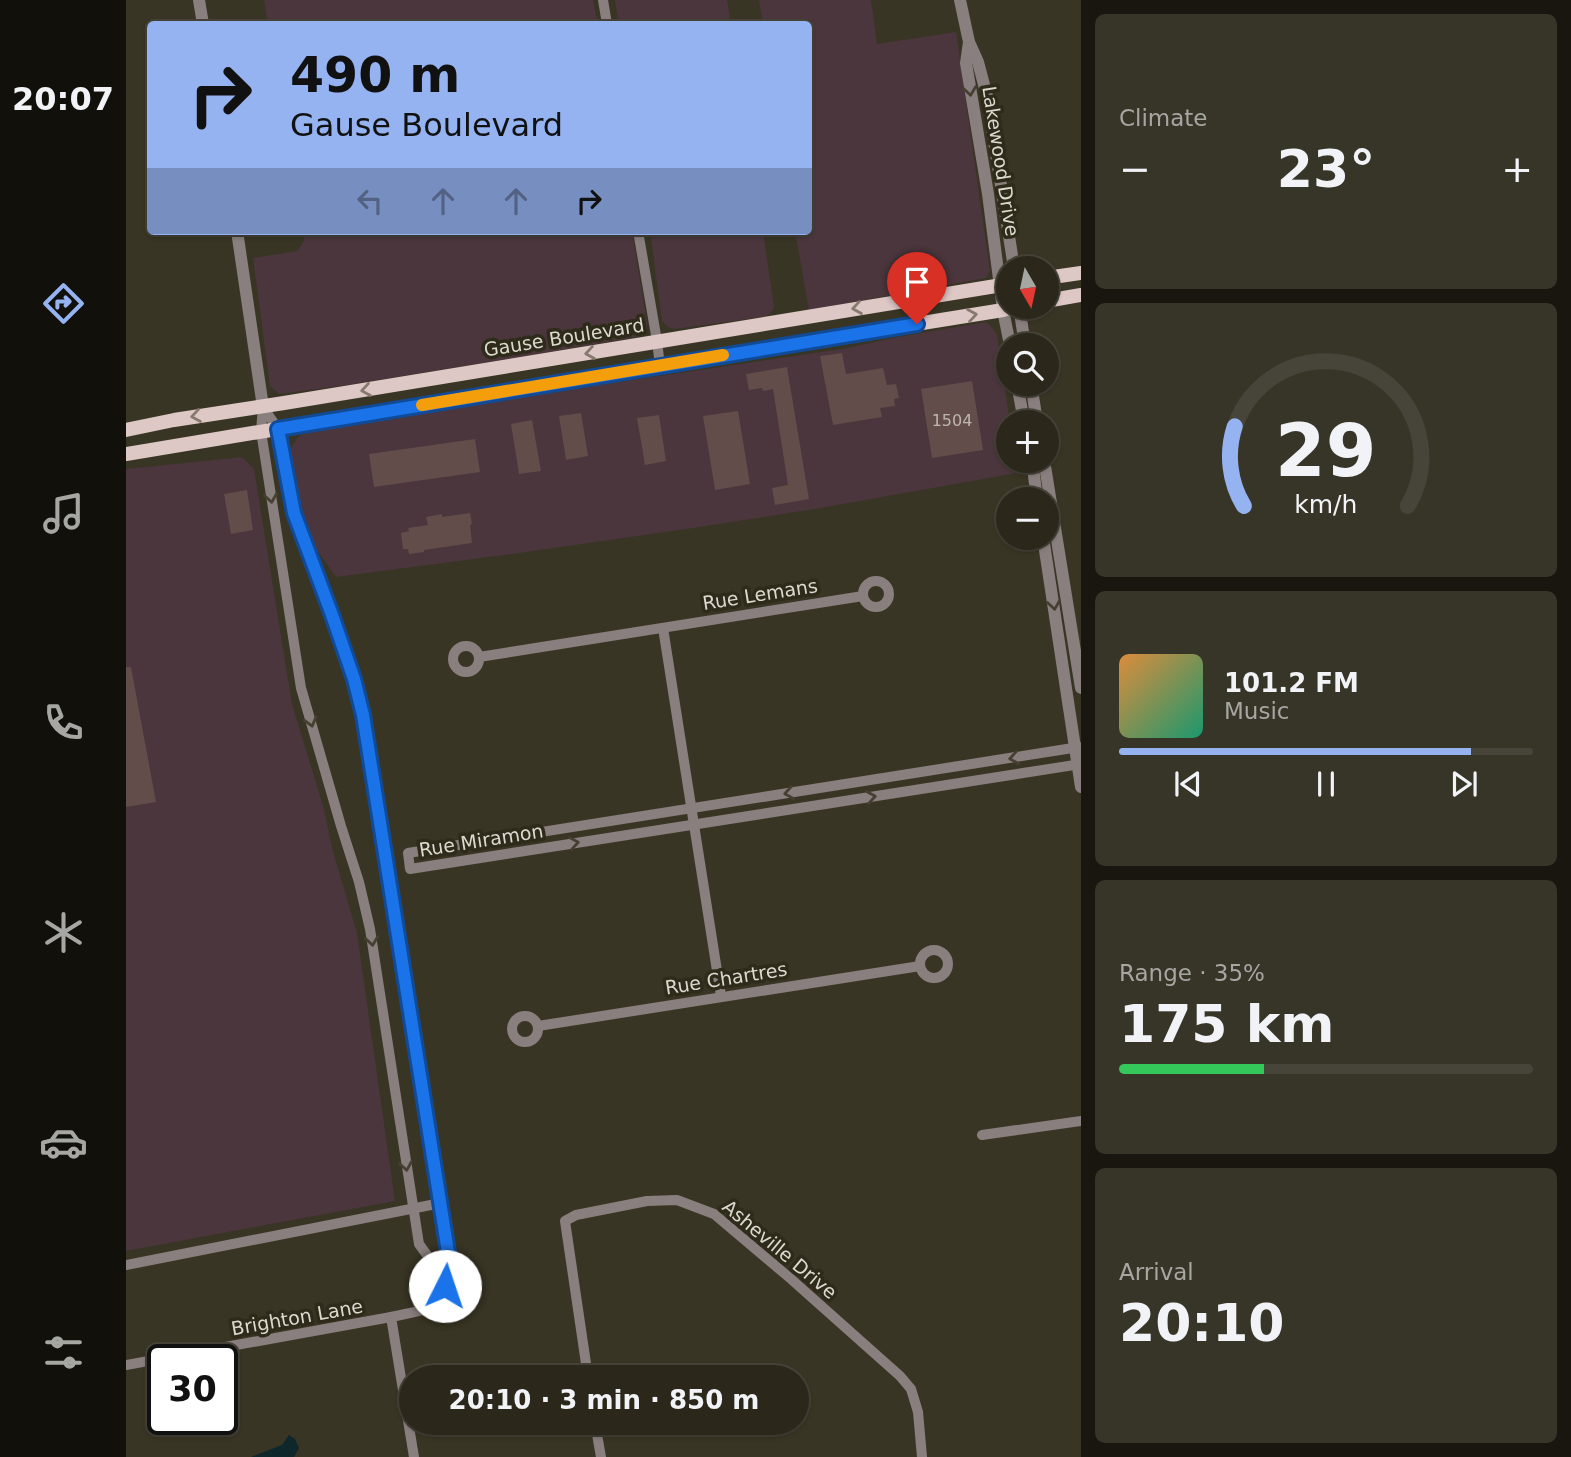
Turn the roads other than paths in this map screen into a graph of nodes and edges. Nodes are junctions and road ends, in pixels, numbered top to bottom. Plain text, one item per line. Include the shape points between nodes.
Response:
1 (199, 0) edge
2 (603, 0) edge
3 (960, 0) edge
4 (202, 21) edge
5 (606, 21) edge
6 (969, 42) junction
7 (1000, 180) junction
8 (985, 181) junction
9 (238, 235) edge
10 (639, 235) edge
11 (999, 256) edge
12 (1012, 256) edge
13 (1081, 273) edge
14 (1059, 276) edge
15 (996, 286) edge
16 (1081, 295) edge
17 (1059, 299) edge
18 (996, 311) edge
19 (657, 341) junction
20 (660, 366) junction
21 (263, 407) junction
22 (278, 429) junction
23 (126, 430) edge
24 (261, 431) junction
25 (126, 454) edge
26 (1045, 550) edge
27 (1056, 550) edge
28 (863, 596) dead end
29 (663, 628) junction
30 (480, 657) dead end
31 (1081, 688) edge
32 (1078, 747) edge
33 (1079, 764) edge
34 (1081, 787) edge
35 (691, 808) junction
36 (694, 824) junction
37 (920, 966) dead end
38 (721, 996) junction
39 (538, 1026) dead end
40 (1081, 1121) edge
41 (982, 1135) dead end
42 (441, 1203) junction
43 (413, 1208) junction
44 (126, 1265) edge
45 (445, 1286) junction
46 (391, 1317) junction
47 (126, 1365) edge
48 (586, 1365) edge
49 (597, 1435) edge
50 (414, 1457) edge
51 (601, 1457) edge
52 (922, 1457) edge

1 - 4 street
2 - 5 street
3 - 6 street, Lakewood Drive
6 - 7 street, Lakewood Drive via 987,96
6 -> 8 street, Lakewood Drive via 966,62
7 - 8 street
7 - 12 street, Lakewood Drive
8 - 11 street, Lakewood Drive
9 - 21 street
10 - 19 street
13 - 14 main road
15 -> 19 main road, Gause Boulevard
16 - 17 main road
20 -> 18 main road
19 - 20 street
19 -> 21 main road, Gause Boulevard
20 - 22 main road
21 - 22 street
21 -> 23 main road, Gause Boulevard
21 - 24 street
22 - 24 main road
22 - 42 street via 294,513 363,715
24 - 25 main road
24 -> 43 street via 301,688 370,929
26 -> 32 street
27 - 31 street
28 - 29 street, Rue Lemans
29 - 30 street, Rue Lemans
29 - 35 street
32 - 33 street
32 -> 35 street, Rue Miramon
33 - 34 street
36 -> 33 street, Rue Miramon
35 - 36 street
35 -> 36 street, Rue Miramon via 408,853 410,869
36 - 38 street
37 - 38 street, Rue Chartres
38 - 39 street, Rue Chartres
40 - 41 street
42 - 43 street
42 - 45 street via 449,1270
43 - 44 street
43 - 45 street via 419,1244
45 - 46 street, Brighton Lane via 436,1305
46 - 47 street, Brighton Lane
46 - 50 street
48 - 52 street, Asheville Drive via 565,1221 647,1201 677,1200 714,1214 900,1376 911,1389 918,1412
49 - 51 street

